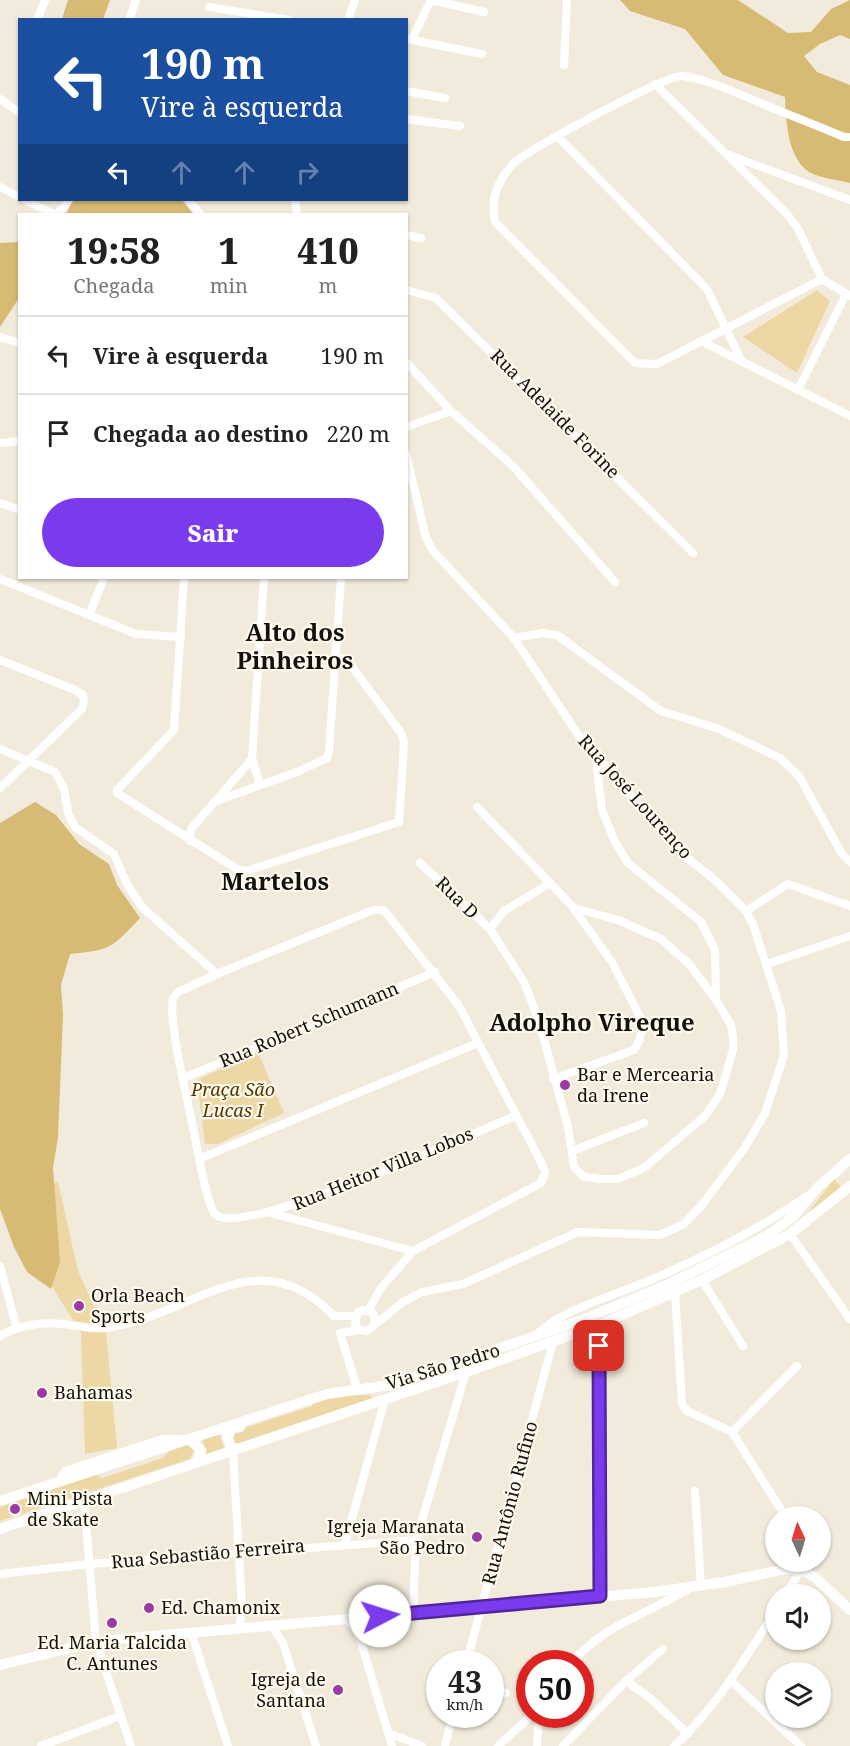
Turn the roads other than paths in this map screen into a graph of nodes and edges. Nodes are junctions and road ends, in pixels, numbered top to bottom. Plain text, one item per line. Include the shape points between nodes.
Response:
1 (45, 0) edge
2 (136, 0) edge
3 (356, 0) edge
4 (567, 0) edge
5 (209, 7) dead end
6 (484, 12) dead end
7 (38, 18) edge
8 (130, 18) edge
9 (278, 18) edge
10 (349, 18) edge
11 (409, 39) edge
12 (482, 54) dead end
13 (564, 65) dead end
14 (655, 84) junction
15 (408, 91) edge
16 (445, 98) dead end
17 (0, 99) edge
18 (18, 112) edge
19 (408, 119) edge
20 (460, 126) dead end
21 (557, 136) junction
22 (850, 137) edge
23 (726, 154) junction
24 (0, 188) edge
25 (18, 196) edge
26 (850, 200) edge
27 (27, 201) edge
28 (68, 201) edge
29 (190, 201) edge
30 (53, 213) edge
31 (56, 213) edge
32 (199, 213) edge
33 (408, 235) edge
34 (421, 238) dead end
35 (822, 279) junction
36 (408, 291) edge
37 (848, 295) edge
38 (727, 328) junction
39 (0, 337) edge
40 (18, 342) edge
41 (704, 342) junction
42 (742, 362) junction
43 (408, 364) edge
44 (798, 390) junction
45 (451, 411) junction
46 (850, 416) edge
47 (408, 426) edge
48 (18, 441) edge
49 (0, 443) edge
50 (408, 462) edge
51 (0, 503) edge
52 (18, 509) edge
53 (693, 553) dead end
54 (0, 579) edge
55 (104, 579) edge
56 (184, 579) edge
57 (264, 579) edge
58 (341, 579) edge
59 (615, 582) dead end
60 (89, 615) junction
61 (181, 637) junction
62 (514, 638) junction
63 (336, 657) junction
64 (0, 660) edge
65 (0, 749) edge
66 (595, 754) junction
67 (252, 759) junction
68 (29, 760) junction
69 (233, 782) junction
70 (260, 784) junction
71 (0, 788) edge
72 (237, 793) junction
73 (214, 802) junction
74 (477, 807) dead end
75 (190, 841) junction
76 (850, 862) edge
77 (420, 863) dead end
78 (550, 883) junction
79 (850, 906) edge
80 (574, 908) junction
81 (746, 911) junction
82 (490, 929) junction
83 (850, 936) edge
84 (767, 964) junction
85 (435, 972) junction
86 (217, 974) junction
87 (716, 1000) junction
88 (478, 1043) junction
89 (184, 1078) junction
90 (554, 1079) junction
91 (515, 1116) junction
92 (644, 1123) dead end
93 (572, 1151) junction
94 (199, 1159) junction
95 (850, 1159) edge
96 (850, 1166) edge
97 (849, 1188) edge
98 (267, 1212) junction
99 (790, 1234) junction
100 (413, 1251) junction
101 (0, 1266) edge
102 (702, 1281) junction
103 (675, 1292) junction
104 (395, 1309) junction
105 (370, 1312) junction
106 (355, 1316) junction
107 (334, 1317) junction
108 (850, 1319) edge
109 (599, 1324) junction
110 (373, 1327) junction
111 (17, 1329) junction
112 (360, 1329) junction
113 (340, 1333) junction
114 (0, 1336) edge
115 (553, 1342) junction
116 (743, 1346) dead end
117 (797, 1366) dead end
118 (466, 1372) junction
119 (358, 1391) junction
120 (312, 1399) junction
121 (385, 1399) junction
122 (732, 1432) junction
123 (189, 1439) junction
124 (233, 1451) junction
125 (198, 1462) junction
126 (695, 1491) dead end
127 (84, 1499) junction
128 (0, 1501) edge
129 (778, 1506) edge
130 (0, 1529) edge
131 (416, 1540) junction
132 (345, 1544) junction
133 (239, 1552) junction
134 (89, 1564) junction
135 (770, 1572) edge
136 (810, 1572) edge
137 (0, 1574) edge
138 (696, 1586) junction
139 (600, 1596) junction
140 (482, 1606) junction
141 (242, 1609) junction
142 (850, 1610) edge
143 (413, 1613) junction
144 (363, 1618) junction
145 (347, 1619) junction
146 (287, 1624) junction
147 (271, 1625) junction
148 (251, 1627) junction
149 (239, 1628) junction
150 (765, 1628) edge
151 (208, 1631) junction
152 (191, 1632) junction
153 (359, 1635) junction
154 (96, 1642) junction
155 (283, 1643) junction
156 (663, 1649) dead end
157 (470, 1650) edge
158 (584, 1650) edge
159 (200, 1653) junction
160 (0, 1665) edge
161 (730, 1680) junction
162 (626, 1682) junction
163 (120, 1716) junction
164 (450, 1728) edge
165 (518, 1728) edge
166 (538, 1728) edge
167 (388, 1733) junction
168 (688, 1734) junction
169 (42, 1746) edge
170 (130, 1746) edge
171 (228, 1746) edge
172 (316, 1746) edge
173 (392, 1746) edge
174 (422, 1746) edge
175 (445, 1746) edge
176 (498, 1746) edge
177 (537, 1746) edge
178 (562, 1746) edge
179 (674, 1746) edge
180 (801, 1746) edge

1 - 7 street
2 - 8 street
3 - 10 street
4 - 13 street
5 - 9 street
6 - 11 street via 431,0
11 - 12 street
14 - 21 street
14 - 22 street via 679,75 706,81
14 - 23 street
15 - 16 street
17 - 18 street
19 - 20 street
21 - 38 street via 707,289
21 - 41 street via 514,162 502,178 492,210 495,222 635,363 657,364
23 - 26 street
23 - 35 street via 797,227
24 - 25 street
27 - 30 street
28 - 31 street
29 - 32 street
33 - 34 street
35 - 37 street
35 - 38 street
36 - 53 street, Rua Adelaide Forine via 436,298
37 - 44 street
38 - 41 street
38 - 42 street
39 - 40 street
41 - 42 street
42 - 44 street
43 - 45 street
44 - 46 street
45 - 47 street
45 - 59 street via 513,466
48 - 49 street
50 - 62 street, Rua José Lourenço via 426,538 434,552
51 - 52 street
54 - 60 street
55 - 60 street
56 - 61 street
57 - 67 street
58 - 63 street
60 - 61 street via 136,634
61 - 75 street via 174,730 117,790 119,797
62 - 66 street, Rua José Lourenço
62 - 76 street via 557,635 661,711 719,729 780,758 799,776
63 - 70 street via 327,758
63 - 75 street via 347,660 401,733 404,742 399,822 246,871
64 - 68 street via 82,695 82,708
65 - 68 street
66 - 81 street, Rua José Lourenço via 682,854
66 - 87 street via 603,810 615,842 628,863 701,922 715,950
67 - 69 street
67 - 70 street
68 - 71 street
68 - 86 street via 55,772 75,827 114,854 142,907
69 - 72 street
69 - 73 street
70 - 72 street
72 - 73 street
73 - 75 street via 191,829
74 - 78 street
77 - 82 street, Rua D
78 - 80 street
78 - 82 street, Rua D via 504,911
79 - 81 street via 788,884
80 - 87 street via 618,920 661,939 690,964
80 - 90 street via 612,962 643,1029 634,1050
81 - 84 street, Rua José Lourenço
82 - 90 street via 524,982
83 - 84 street
84 - 104 street, Rua José Lourenço via 782,1020 784,1055 780,1072 765,1113 746,1146 684,1224 660,1235 578,1233 463,1284 422,1292
85 - 86 street via 384,910 379,909
85 - 88 street via 459,1005
85 - 89 street, Rua Robert Schumann
86 - 89 street via 173,998
87 - 93 street via 731,1025 733,1050 720,1094 705,1116 644,1168 618,1179 584,1177 573,1167
88 - 91 street
88 - 94 street
89 - 94 street
90 - 93 street
91 - 98 street, Rua Heitor Villa Lobos via 310,1201
91 - 100 street via 542,1164 545,1173 541,1183
92 - 93 street
94 - 98 street, Rua Heitor Villa Lobos via 215,1215 222,1218
95 - 119 main road, Via São Pedro via 794,1216 768,1235 671,1283 534,1337 391,1385
96 - 97 main road via 842,1176
97 - 99 main road
98 - 100 street
99 - 102 main road
99 - 108 street
100 - 105 street via 381,1288
101 - 111 street
102 - 103 main road
102 - 116 street
103 - 109 main road
103 - 122 street via 682,1404 687,1411
104 - 105 street, Rua José Lourenço
104 - 110 street, Rua José Lourenço
105 - 106 street via 358,1312
105 - 110 street via 375,1320
106 - 107 street
106 - 112 street
107 - 111 street via 318,1300 270,1279 242,1281 110,1328 68,1324
107 - 113 street
109 - 115 main road
109 - 139 street
110 - 112 street via 367,1331
111 - 114 street
112 - 113 street
113 - 119 street
115 - 118 main road
115 - 140 street, Rua Antônio Rufino
117 - 122 street
118 - 121 main road
118 - 131 street
119 - 120 main road, Via São Pedro
120 - 123 main road, Via São Pedro
120 - 124 main road via 232,1430 227,1437
121 - 124 main road
121 - 132 street
122 - 129 street
123 - 125 main road via 201,1450
123 - 128 main road, Via São Pedro
124 - 125 main road
124 - 133 street
125 - 127 main road
126 - 138 street
127 - 130 main road
127 - 134 street
131 - 132 street, Rua Sebastião Ferreira
131 - 143 street
132 - 133 street, Rua Sebastião Ferreira
133 - 134 street, Rua Sebastião Ferreira
133 - 141 street
134 - 137 street, Rua Sebastião Ferreira
134 - 154 street
135 - 138 main road
136 - 142 main road
138 - 139 main road
138 - 158 street via 621,1622
139 - 140 main road
140 - 143 main road
140 - 157 street, Rua Antônio Rufino
141 - 148 street
141 - 149 street
143 - 144 main road
144 - 145 main road
144 - 153 street
145 - 146 main road
145 - 153 street
146 - 147 main road
146 - 155 street
147 - 148 main road
147 - 155 street
148 - 149 main road
149 - 151 main road
150 - 161 street
151 - 152 main road
151 - 159 street
152 - 154 main road
152 - 159 street
153 - 167 street
154 - 160 main road
154 - 163 street
155 - 172 street
156 - 162 street
159 - 171 street
161 - 168 street
161 - 180 street
162 - 168 street via 650,1698
162 - 178 street
163 - 169 street
163 - 170 street
164 - 175 street
165 - 176 street
166 - 177 street
167 - 173 street
167 - 174 street
168 - 179 street

